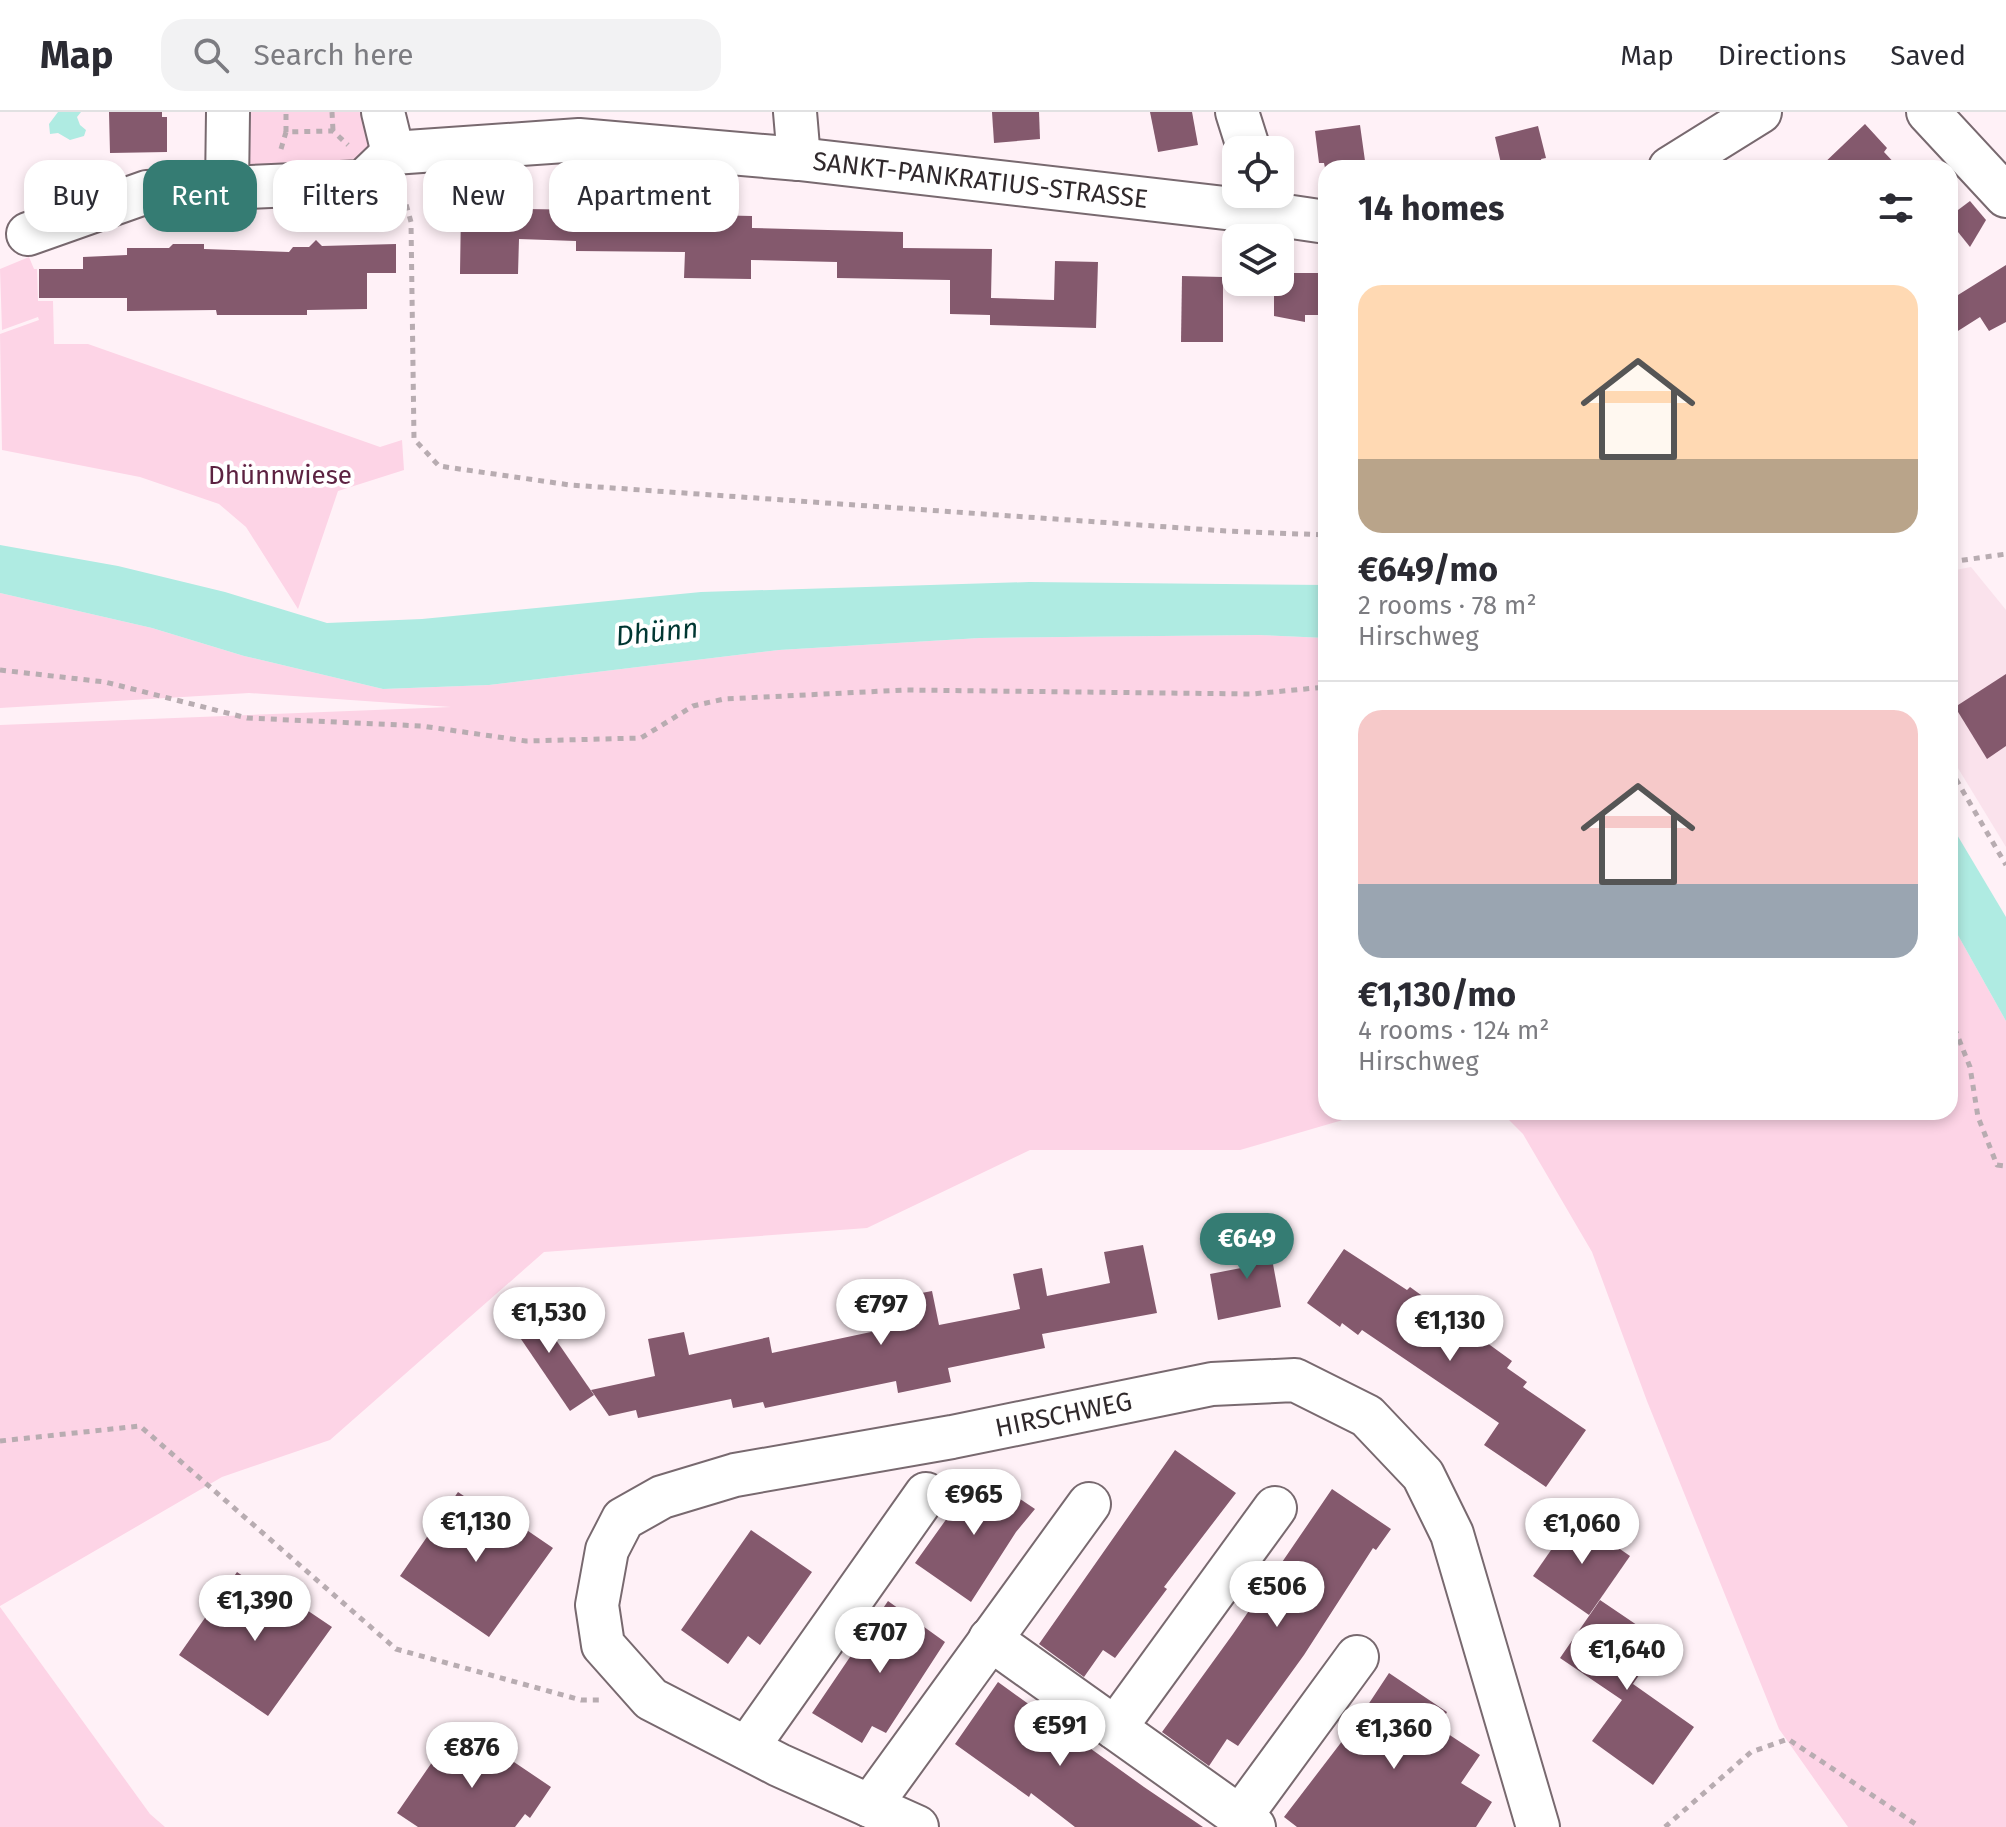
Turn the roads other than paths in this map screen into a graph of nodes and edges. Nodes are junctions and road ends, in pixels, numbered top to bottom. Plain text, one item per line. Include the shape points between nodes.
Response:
1 (228, 112) edge
2 (383, 112) edge
3 (795, 112) edge
4 (1237, 112) edge
5 (1760, 112) edge
6 (1928, 112) edge
7 (1245, 136) edge
8 (393, 153) junction
9 (799, 159) junction
10 (227, 160) edge
11 (1683, 160) edge
12 (257, 187) edge
13 (143, 193) edge
14 (2006, 196) edge
15 (1222, 199) edge
16 (1274, 208) edge
17 (1318, 220) edge
18 (28, 234) dead end
19 (926, 1494) dead end
20 (1089, 1504) dead end
21 (1275, 1508) dead end
22 (990, 1639) junction
23 (1357, 1657) dead end
24 (1115, 1728) junction
25 (747, 1748) junction
26 (870, 1806) junction
27 (1247, 1822) edge
28 (917, 1827) edge
29 (1538, 1827) edge

1 - 10 street
2 - 8 street
3 - 9 street
4 - 7 street
5 - 11 street
6 - 14 street
8 - 9 street, SANKT-PANKRATIUS-STRASSE via 579,140
8 - 12 street via 363,182
9 - 15 street, SANKT-PANKRATIUS-STRASSE
13 - 18 street
16 - 17 street, SANKT-PANKRATIUS-STRASSE
19 - 25 street
20 - 22 street
21 - 24 street
22 - 24 street
22 - 26 street
23 - 27 street
24 - 27 street
25 - 26 street, HIRSCHWEG
25 - 29 street, HIRSCHWEG via 651,1699 603,1645 597,1605 607,1550 623,1519 662,1497 735,1475 1212,1384 1295,1380 1367,1416 1423,1475 1452,1534
26 - 28 street, HIRSCHWEG

